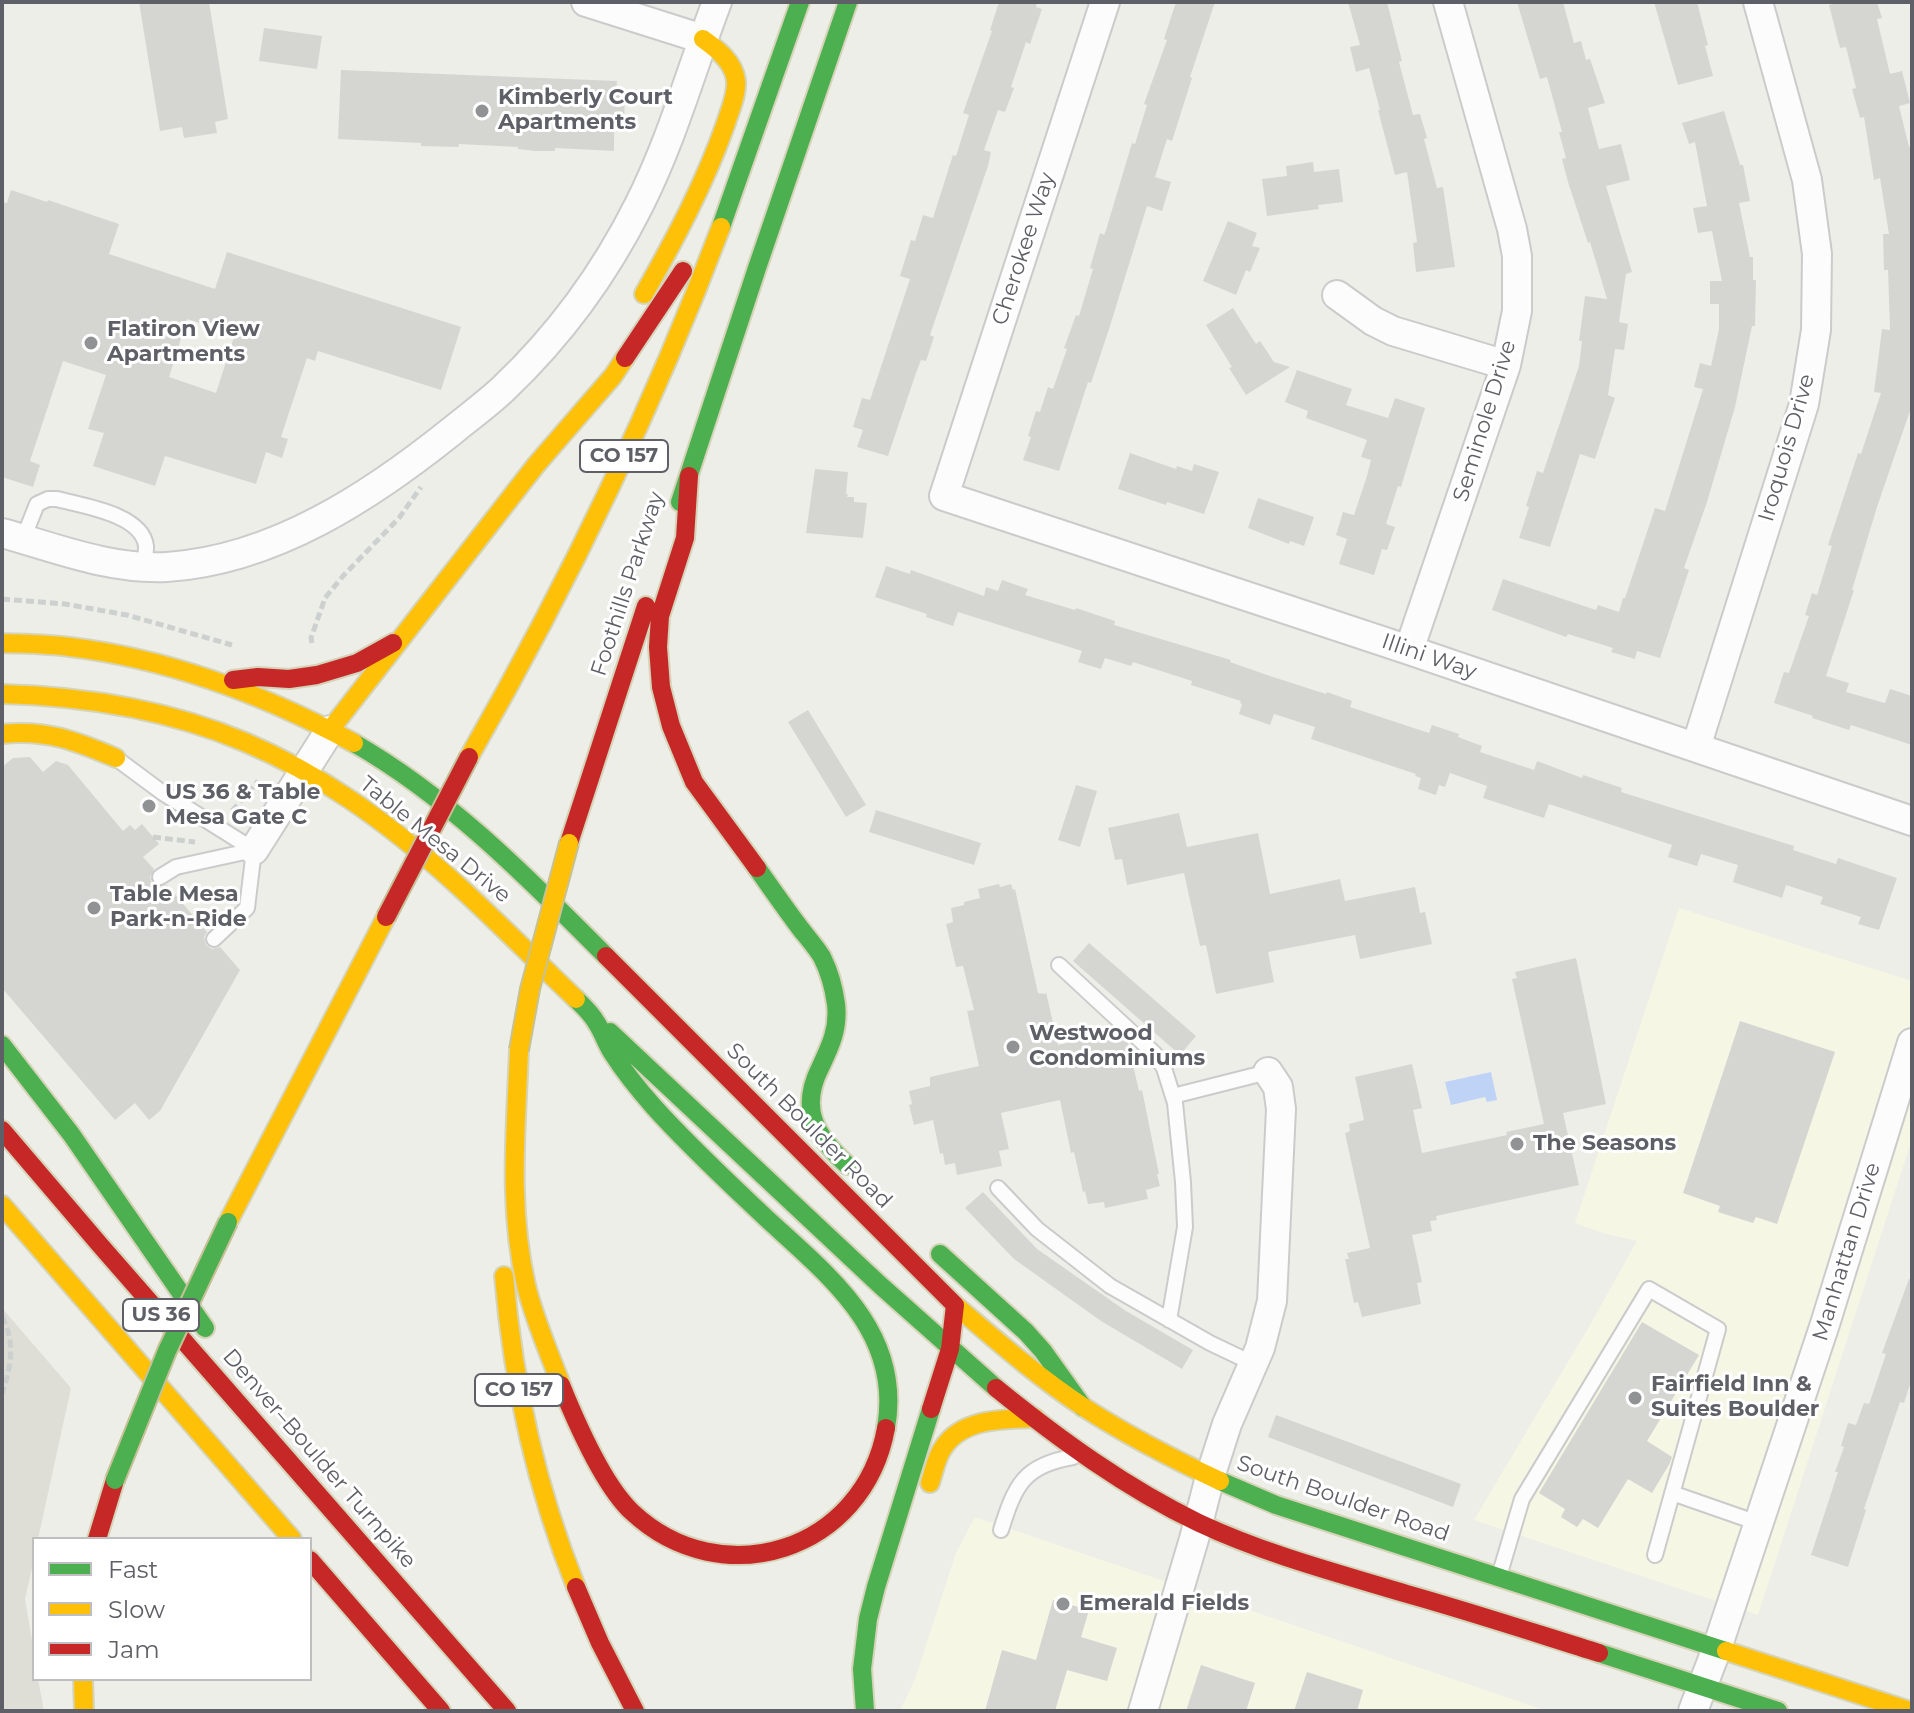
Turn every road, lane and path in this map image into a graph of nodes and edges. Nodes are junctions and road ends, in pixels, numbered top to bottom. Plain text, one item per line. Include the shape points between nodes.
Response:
1 (586, 2) edge
2 (717, 2) edge
3 (800, 2) edge
4 (848, 2) edge
5 (1105, 2) edge
6 (1448, 2) edge
7 (1758, 2) edge
8 (703, 39) junction
9 (752, 142) junction
10 (1337, 295) dead end
11 (638, 304) dead end
12 (624, 329) dead end
13 (1506, 365) junction
14 (536, 465) junction
15 (689, 476) junction
16 (944, 496) joint
17 (13, 536) edge
18 (144, 566) junction
19 (34, 626) dead end
20 (402, 638) junction
21 (2, 643) edge
22 (79, 648) junction
23 (1409, 650) junction
24 (222, 682) junction
25 (2, 694) edge
26 (49, 695) junction
27 (330, 730) junction
28 (2, 734) edge
29 (1696, 747) junction
30 (116, 758) junction
31 (304, 770) junction
32 (1912, 821) edge
33 (153, 837) dead end
34 (197, 842) dead end
35 (254, 850) junction
36 (160, 877) dead end
37 (534, 885) joint
38 (214, 939) dead end
39 (1059, 965) dead end
40 (593, 1017) junction
41 (1912, 1043) edge
42 (2, 1045) edge
43 (519, 1050) junction
44 (1268, 1072) joint
45 (1173, 1096) junction
46 (2, 1130) edge
47 (858, 1176) dead end
48 (998, 1188) dead end
49 (2, 1205) edge
50 (2, 1222) edge
51 (926, 1241) dead end
52 (67, 1280) junction
53 (955, 1305) junction
54 (2, 1317) edge
55 (1169, 1320) junction
56 (214, 1342) dead end
57 (950, 1349) junction
58 (1254, 1364) junction
59 (241, 1381) dead end
60 (2, 1394) edge
61 (1083, 1407) junction
62 (1035, 1418) junction
63 (1083, 1455) junction
64 (1210, 1477) junction
65 (1672, 1493) junction
66 (927, 1494) dead end
67 (322, 1498) junction
68 (1199, 1522) junction
69 (1758, 1523) junction
70 (1001, 1530) dead end
71 (912, 1534) dead end
72 (98, 1537) edge
73 (290, 1537) edge
74 (1655, 1555) dead end
75 (312, 1562) edge
76 (1499, 1577) junction
77 (876, 1587) junction
78 (1717, 1648) junction
79 (83, 1681) edge
80 (1697, 1698) edge
81 (84, 1711) edge
82 (441, 1711) edge
83 (507, 1711) edge
84 (635, 1711) edge
85 (865, 1711) edge
86 (1143, 1711) edge
87 (1778, 1711) edge
88 (1910, 1711) edge

1 - 8 street
2 - 8 street
3 - 9 main road, CO 157
4 - 15 main road, Foothills Parkway / CO 157
5 - 16 street, Cherokee Way
6 - 13 street, Seminole Drive via 1517,256 1517,311
7 - 29 street, Iroquois Drive via 1807,180 1817,254 1816,330 1804,404
8 - 11 main road via 721,51 732,70 735,95 708,166
8 - 18 street via 668,143 616,247 568,317 502,391 417,459 342,508 277,541 222,559
9 - 14 main road via 658,310 613,376
9 - 72 main road, CO 157, bridge via 694,296 629,445 542,625 228,1222 167,1351
10 - 13 street via 1393,331
12 - 14 main road
13 - 23 street, Seminole Drive
14 - 20 main road
15 - 43 main road, Foothills Parkway / CO 157, bridge via 569,843
15 - 47 main road via 685,538 659,626 659,679 667,714 694,782 822,958 832,984 835,1033 812,1086 809,1114 830,1150
16 - 23 street, Illini Way
17 - 18 street via 108,564
17 - 18 lane via 37,504 57,499 134,525 146,544
19 - 22 main road
20 - 24 main road via 357,663 317,675
20 - 27 main road
21 - 22 main road, Table Mesa Drive
22 - 24 main road, Table Mesa Drive
23 - 29 street, Illini Way
24 - 27 main road, Table Mesa Drive
25 - 26 main road, Table Mesa Drive
26 - 30 main road
26 - 31 main road, Table Mesa Drive via 111,702 190,721
27 - 31 street
27 - 37 main road, Table Mesa Drive via 438,799
28 - 30 main road via 47,733
29 - 32 street, Illini Way
30 - 35 lane
31 - 35 street
31 - 40 main road, Table Mesa Drive via 374,816 450,878
33 - 34 path
35 - 36 lane via 176,867
35 - 38 lane via 247,908
37 - 53 main road, South Boulder Road
39 - 45 lane via 1154,1053
40 - 43 main road via 631,1082 679,1135 835,1283 877,1344 888,1403 875,1468 850,1505 805,1540 762,1554 728,1556 682,1545 633,1514 595,1458 575,1421 528,1293 515,1177
40 - 57 main road
41 - 69 street, Manhattan Drive
42 - 56 main road via 71,1134
43 - 84 main road, CO 157 via 500,1184 505,1297 520,1395 558,1537 581,1600
44 - 45 lane
44 - 58 street via 1278,1087 1280,1141 1272,1301
45 - 55 lane via 1185,1227
46 - 67 main road, Denver–Boulder Turnpike / US 36
48 - 55 lane via 1037,1229 1110,1286
49 - 52 main road, US 36
50 - 52 main road
51 - 61 main road via 1026,1332
52 - 73 main road, US 36
53 - 57 main road
53 - 61 main road, South Boulder Road
54 - 60 path via 12,1348
55 - 58 lane
57 - 62 main road
57 - 77 main road
58 - 64 street
59 - 67 main road
61 - 64 main road, South Boulder Road
62 - 63 main road
62 - 66 main road via 991,1420 952,1436 939,1455
63 - 68 main road
63 - 70 lane via 1035,1468 1023,1478
64 - 68 street
64 - 76 main road, South Boulder Road via 1276,1505
65 - 69 lane
65 - 74 lane
65 - 76 lane via 1718,1329 1649,1289 1522,1499
67 - 83 main road, Denver–Boulder Turnpike / US 36
68 - 80 main road via 1276,1554 1473,1613
68 - 86 street
69 - 78 street, Manhattan Drive
71 - 77 main road
75 - 82 main road
76 - 78 main road, South Boulder Road
77 - 85 main road via 862,1669
78 - 80 street, Manhattan Drive
78 - 88 main road, South Boulder Road
79 - 81 main road
80 - 87 main road

